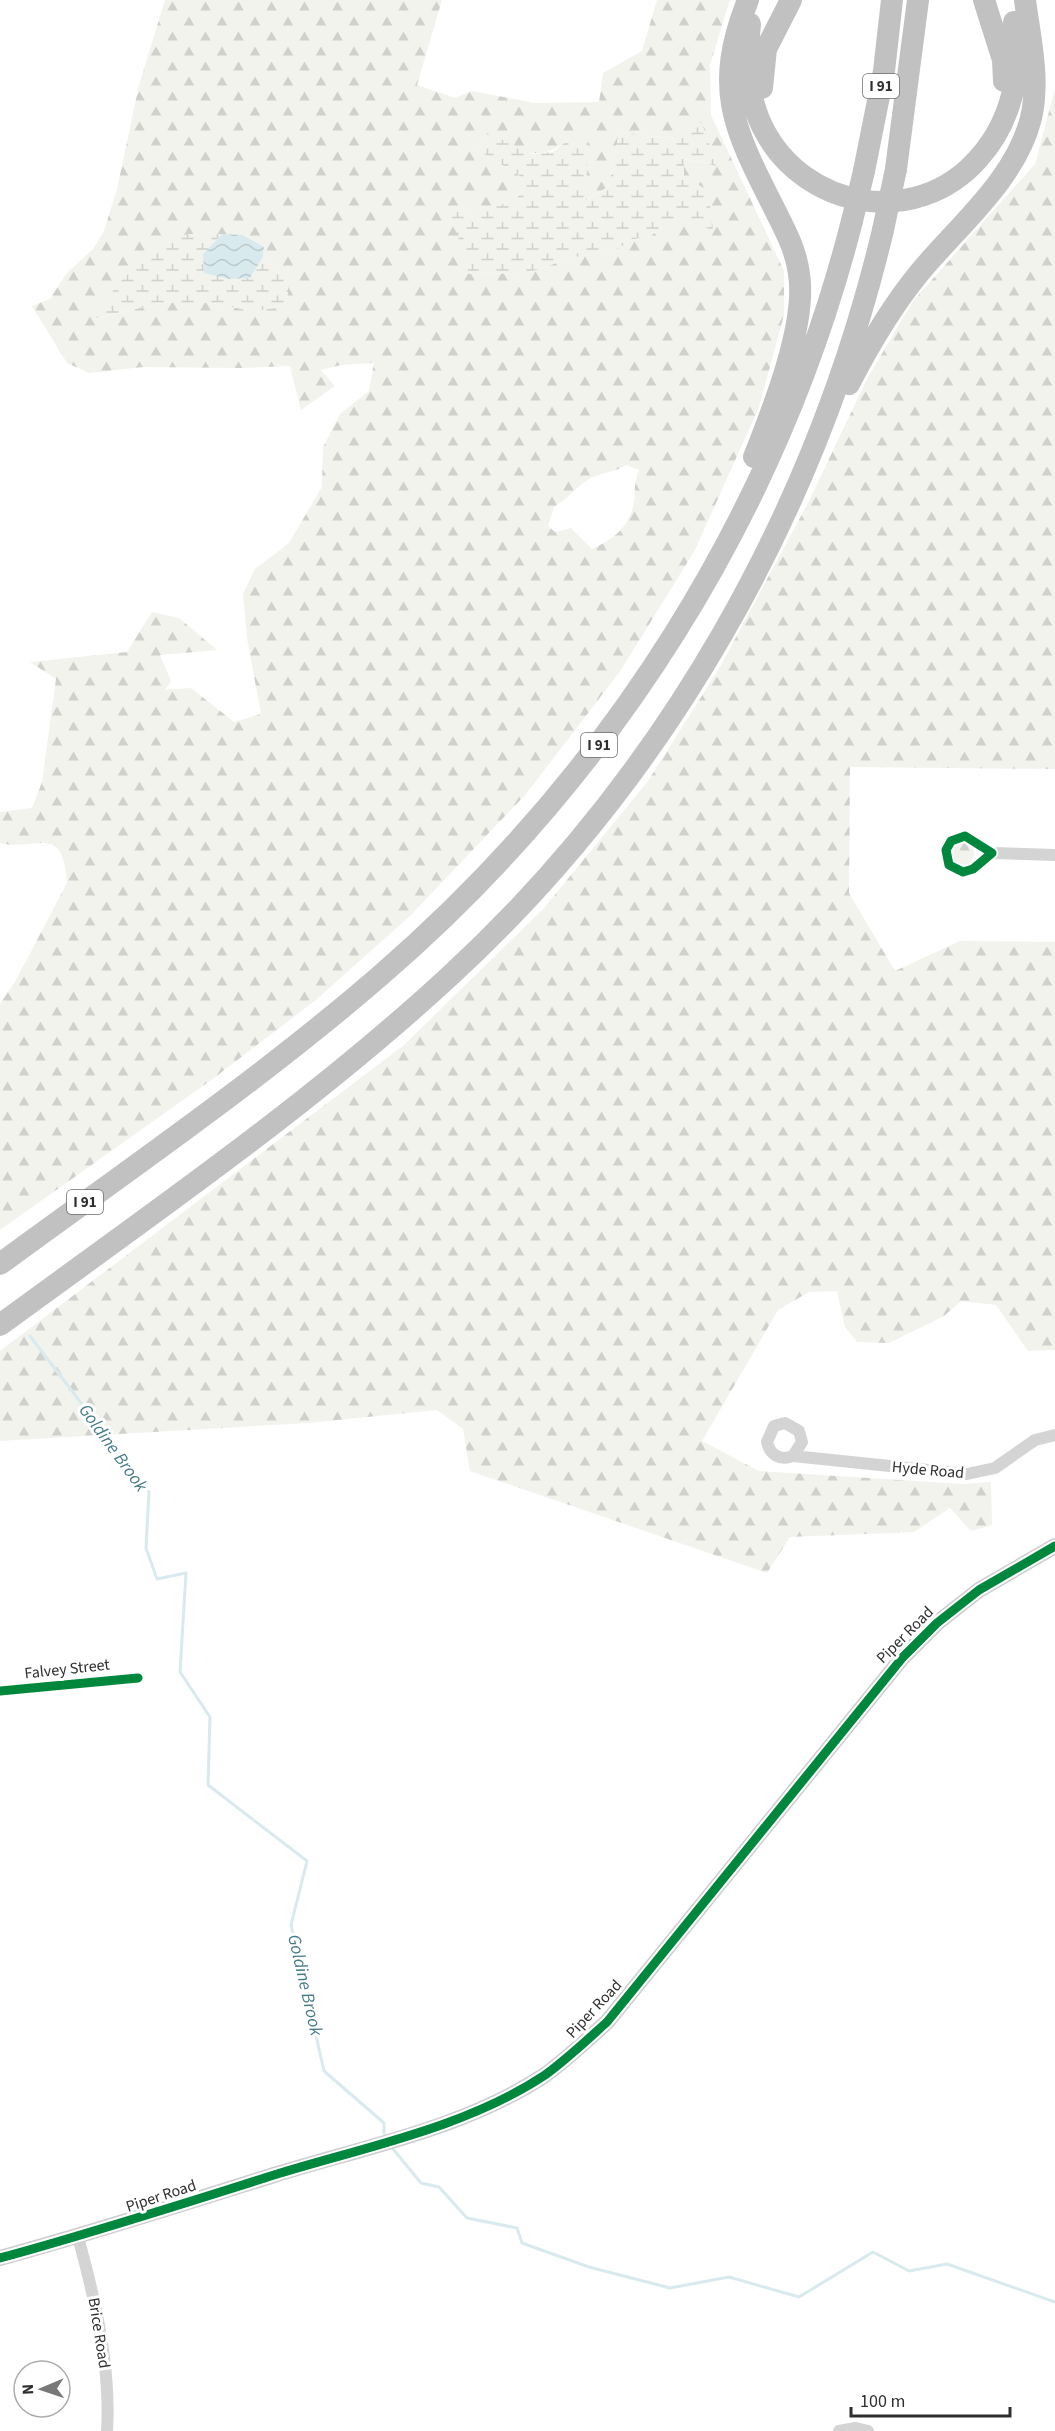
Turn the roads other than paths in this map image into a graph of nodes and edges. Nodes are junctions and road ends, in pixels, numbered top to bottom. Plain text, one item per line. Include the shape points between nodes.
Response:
1 (748, 0) edge
2 (754, 0) edge
3 (791, 0) edge
4 (892, 0) edge
5 (918, 0) edge
6 (984, 0) edge
7 (1012, 0) edge
8 (1025, 0) edge
9 (975, 163) junction
10 (795, 168) junction
11 (791, 501) junction
12 (700, 593) junction
13 (992, 854) dead end
14 (1055, 855) edge
15 (0, 1264) edge
16 (0, 1325) edge
17 (1055, 1436) edge
18 (793, 1456) dead end
19 (1055, 1546) edge
20 (138, 1678) dead end
21 (0, 1691) edge
22 (78, 2237) junction
23 (0, 2258) edge
24 (107, 2431) edge
25 (839, 2431) edge
26 (868, 2431) edge

1 - 12 highway via 730,66 731,112 744,149 793,250 800,281 800,306 771,410
2 - 10 highway via 748,56 753,101 768,136
3 - 10 highway via 766,49 762,82 770,126
4 - 12 highway, I 91, bridge via 884,71 864,171 825,314 754,492
5 - 11 highway, I 91, bridge via 896,170 883,230 845,363
6 - 9 highway via 1003,60 1004,88 995,131
7 - 9 highway via 1017,58 1013,90 998,132
8 - 11 highway via 1035,88 1022,144 1007,170 918,275 880,329
9 - 10 highway via 933,192 882,204 838,196
11 - 16 highway, I 91 via 739,604 679,704 611,800 510,917 427,998 339,1072
12 - 15 highway, I 91 via 639,690 570,782 446,916 286,1052
13 - 14 street
17 - 18 street, Hyde Road via 1035,1440 995,1468 967,1474
19 - 22 street, Piper Road via 979,1590 937,1623 903,1657 607,2022 559,2065 510,2095 454,2120
20 - 21 street, Falvey Street
22 - 23 street, Piper Road
22 - 24 street, Brice Road via 98,2320 107,2390
25 - 26 street

